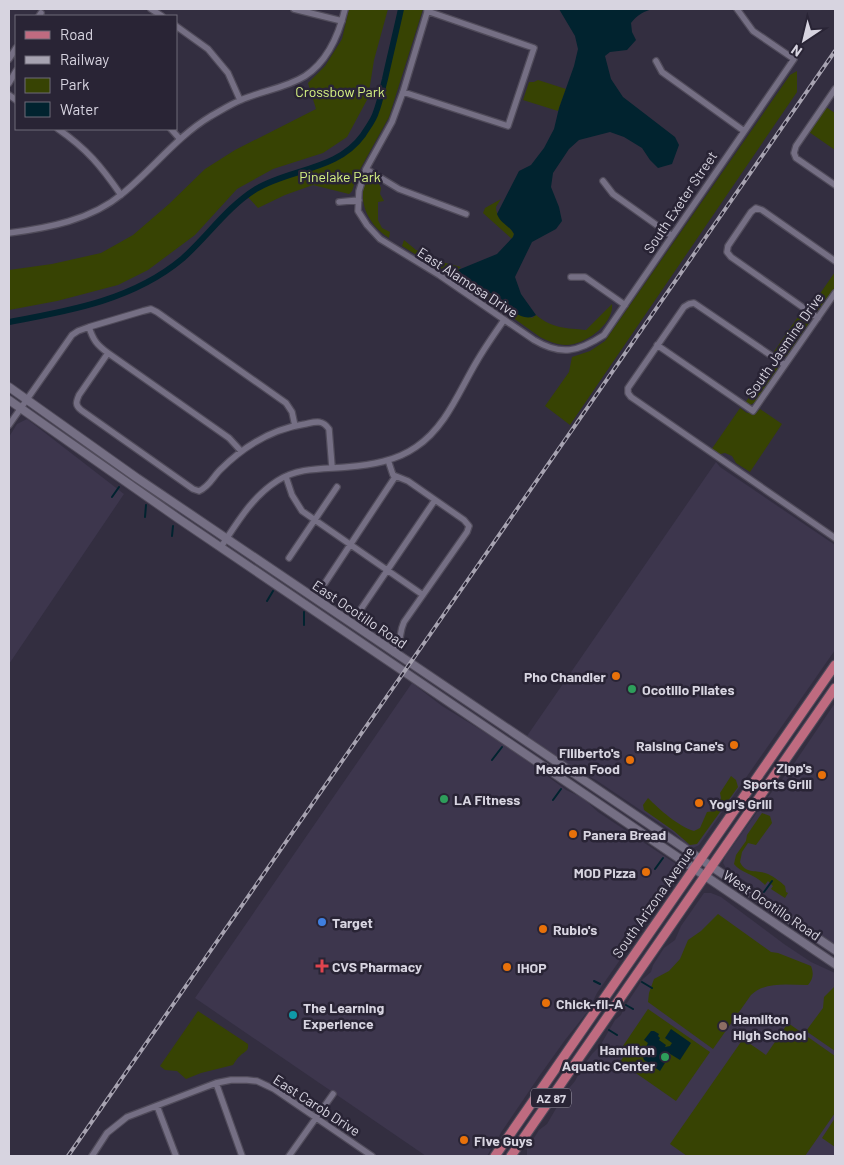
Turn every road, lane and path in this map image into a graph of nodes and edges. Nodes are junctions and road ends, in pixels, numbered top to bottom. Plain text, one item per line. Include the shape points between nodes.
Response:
1 (294, 9) edge
2 (345, 9) edge
3 (737, 9) edge
4 (428, 10) edge
5 (342, 21) junction
6 (178, 27) edge
7 (656, 60) dead end
8 (835, 89) edge
9 (403, 92) junction
10 (240, 100) junction
11 (59, 130) edge
12 (172, 130) edge
13 (744, 131) junction
14 (180, 138) junction
15 (366, 170) junction
16 (603, 181) dead end
17 (835, 185) edge
18 (122, 195) junction
19 (359, 200) junction
20 (339, 202) dead end
21 (466, 214) dead end
22 (9, 233) edge
23 (672, 236) junction
24 (835, 261) edge
25 (571, 277) dead end
26 (835, 293) edge
27 (625, 305) junction
28 (818, 318) junction
29 (504, 320) junction
30 (89, 327) junction
31 (657, 345) junction
32 (578, 348) joint
33 (108, 353) junction
34 (785, 365) junction
35 (9, 387) edge
36 (9, 400) edge
37 (26, 400) junction
38 (20, 408) junction
39 (9, 425) edge
40 (295, 426) junction
41 (241, 451) junction
42 (388, 460) junction
43 (332, 467) junction
44 (286, 477) junction
45 (395, 477) junction
46 (337, 486) dead end
47 (435, 500) junction
48 (314, 521) junction
49 (227, 538) junction
50 (835, 538) edge
51 (350, 545) junction
52 (221, 547) junction
53 (289, 558) dead end
54 (386, 570) junction
55 (325, 583) dead end
56 (423, 595) junction
57 (361, 609) dead end
58 (394, 653) junction
59 (835, 665) edge
60 (835, 688) edge
61 (583, 781) junction
62 (577, 790) junction
63 (700, 859) junction
64 (694, 868) junction
65 (712, 868) junction
66 (706, 876) junction
67 (835, 950) edge
68 (835, 964) edge
69 (216, 1083) junction
70 (333, 1094) dead end
71 (157, 1106) junction
72 (316, 1118) junction
73 (367, 1155) edge
74 (92, 1156) edge
75 (176, 1156) edge
76 (242, 1156) edge
77 (289, 1156) edge
78 (495, 1156) edge
79 (511, 1156) edge

1 - 5 street
2 - 5 street
3 - 13 street, South Exeter Street via 753,31 794,59
4 - 9 street
4 - 9 street via 534,48 508,126
5 - 10 street via 322,60 305,76
6 - 10 street via 208,49 228,73
7 - 13 street via 662,72
8 - 17 street via 794,153 796,158
9 - 15 street via 392,122
10 - 14 street
11 - 18 street via 92,156
12 - 14 street
13 - 23 street, South Exeter Street
14 - 18 street
15 - 19 street
15 - 21 street via 400,189
16 - 23 street via 613,194
18 - 22 street via 87,216
19 - 20 street
19 - 29 street, East Alamosa Drive via 358,211 380,240 439,275
23 - 27 street, South Exeter Street
24 - 28 street via 756,208 728,246 727,252 731,257
25 - 27 street via 585,277
26 - 28 street, South Jasmine Drive
27 - 32 street, South Exeter Street via 604,335
28 - 34 street, South Jasmine Drive
29 - 32 street, East Alamosa Drive via 547,348
29 - 42 street via 442,422 415,448
30 - 33 street via 98,345
30 - 37 street via 67,340
30 - 40 street via 151,309 286,403
31 - 34 street via 684,307 694,304
31 - 34 street, South Jasmine Drive via 752,411
31 - 50 street via 628,388 631,397
33 - 41 street via 229,438
33 - 41 street via 79,395 76,402 81,410 199,492
35 - 37 main road, East Ocotillo Road
36 - 38 main road, East Ocotillo Road
37 - 38 street
37 - 49 main road, East Ocotillo Road
38 - 39 street
38 - 52 main road, East Ocotillo Road
40 - 41 street via 272,433
40 - 43 street via 318,422 326,424
42 - 43 street
42 - 45 street
43 - 44 street via 305,470
44 - 48 street via 296,505
44 - 49 street via 254,501
45 - 47 street
45 - 51 street
46 - 48 street
47 - 54 street
47 - 56 street via 467,522 468,528
48 - 51 street
48 - 53 street
49 - 52 street
49 - 58 main road, East Ocotillo Road
51 - 54 street
51 - 55 street
52 - 62 main road, East Ocotillo Road
54 - 56 street
54 - 57 street
56 - 58 street via 402,626 401,642
58 - 61 main road, East Ocotillo Road
59 - 63 main road, South Arizona Avenue / AZ 87
60 - 65 main road, South Arizona Avenue / AZ 87
61 - 62 main road
61 - 63 main road, East Ocotillo Road
62 - 64 main road, East Ocotillo Road
63 - 64 main road, South Arizona Avenue / AZ 87
63 - 65 main road, West Ocotillo Road
64 - 66 main road, West Ocotillo Road
64 - 78 main road, South Arizona Avenue / AZ 87
65 - 66 main road, South Arizona Avenue / AZ 87
65 - 67 main road, West Ocotillo Road
66 - 68 main road, West Ocotillo Road
66 - 79 main road, South Arizona Avenue / AZ 87
69 - 71 street, East Carob Drive
69 - 72 street, East Carob Drive via 257,1082 274,1089
69 - 76 street
70 - 72 street
71 - 74 street, East Carob Drive via 127,1117 114,1126
71 - 75 street
72 - 73 street, East Carob Drive
72 - 77 street

